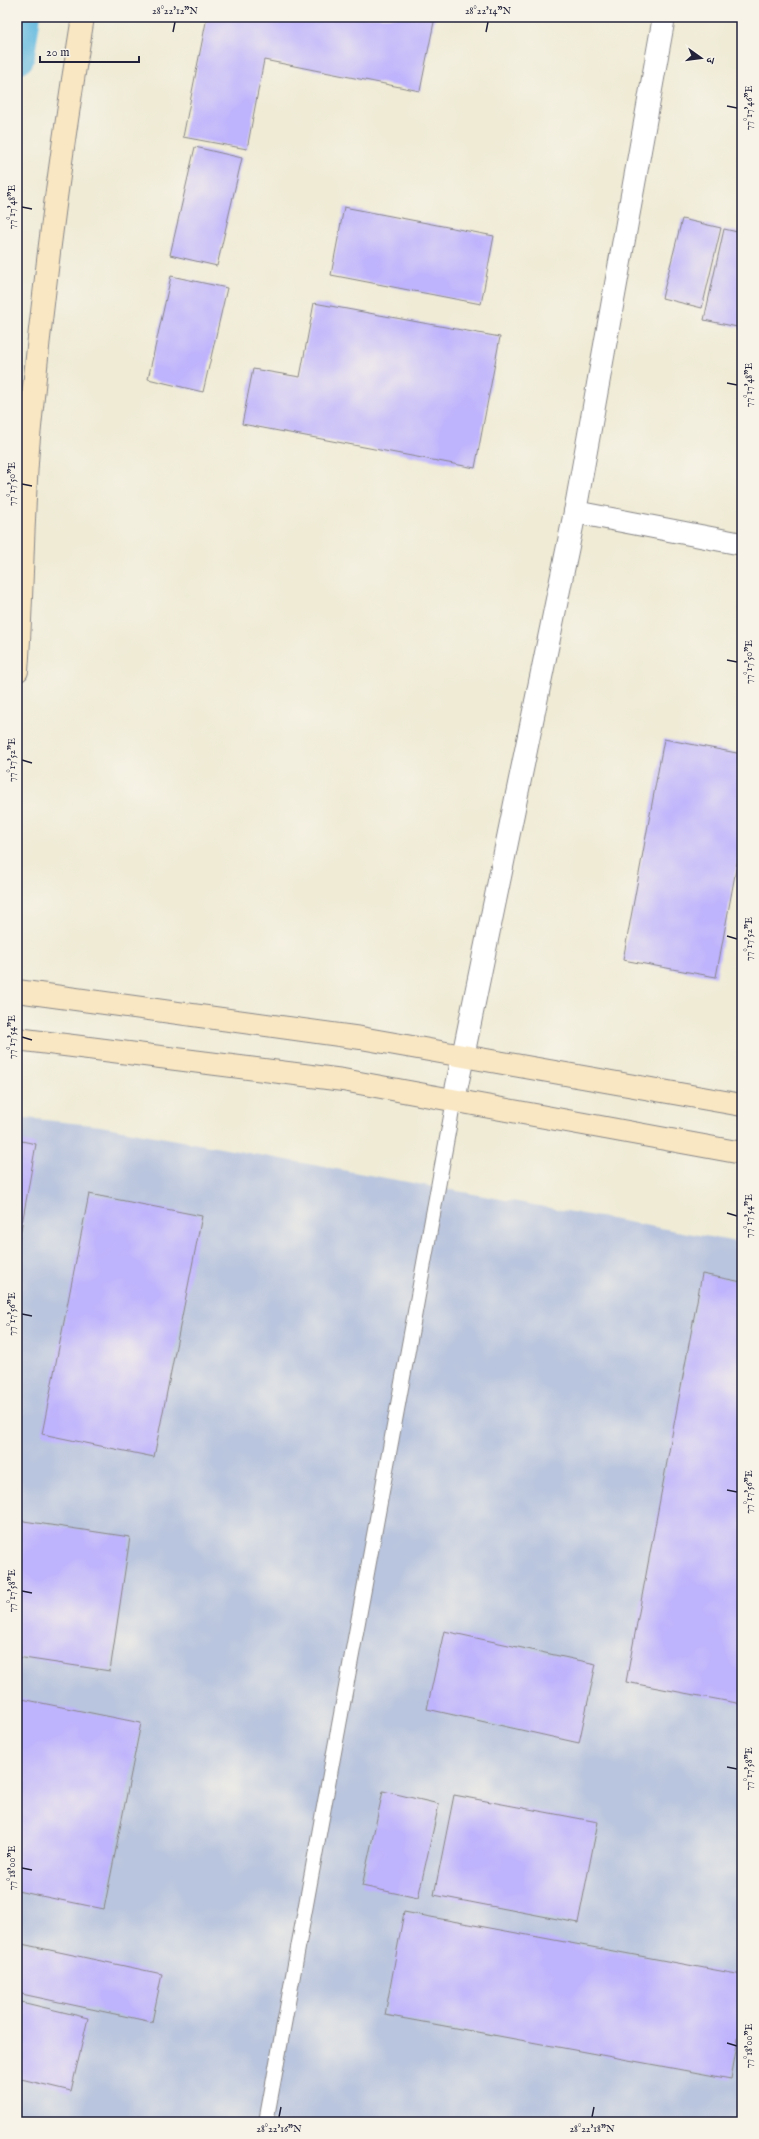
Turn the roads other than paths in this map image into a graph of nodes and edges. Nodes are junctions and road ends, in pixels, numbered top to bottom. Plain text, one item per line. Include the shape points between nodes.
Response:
1 (83, 17) edge
2 (664, 17) edge
3 (575, 512) junction
4 (742, 544) edge
5 (17, 671) edge
6 (17, 991) edge
7 (17, 1039) edge
8 (462, 1056) junction
9 (454, 1100) junction
10 (742, 1105) edge
11 (742, 1153) edge
12 (266, 2122) edge

1 - 5 street via 69,102 29,438
2 - 3 street
3 - 4 street
3 - 8 street
6 - 8 street via 362,1038
7 - 9 street via 344,1080
8 - 9 street
8 - 10 street
9 - 11 street
9 - 12 lane

